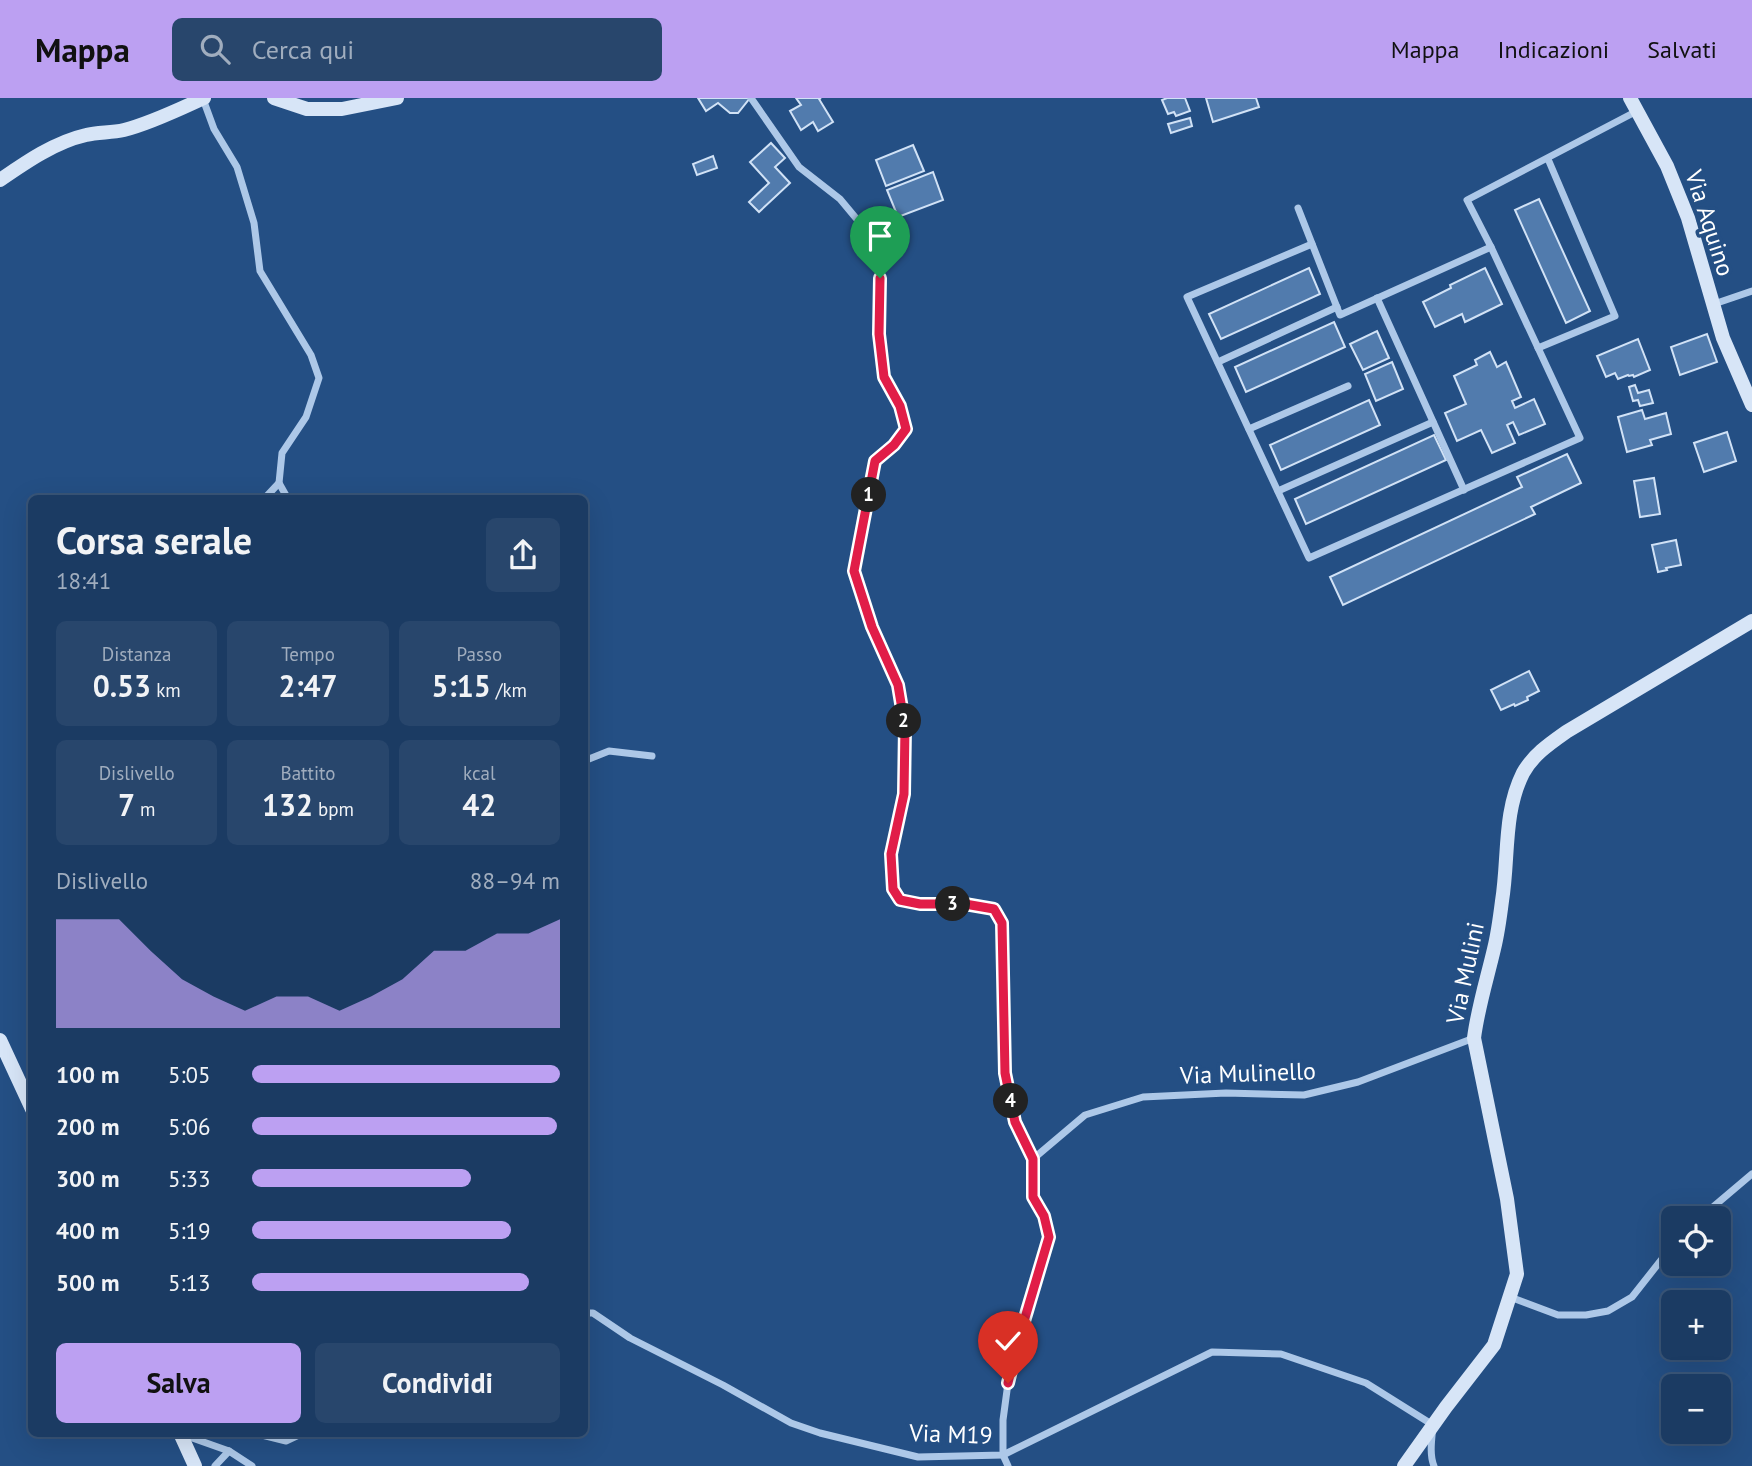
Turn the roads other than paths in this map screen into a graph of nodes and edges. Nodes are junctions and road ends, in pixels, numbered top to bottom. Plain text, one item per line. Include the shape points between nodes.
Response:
1 (204, 98) edge
2 (274, 98) edge
3 (397, 98) edge
4 (751, 98) edge
5 (1634, 104) edge
6 (1548, 159) junction
7 (0, 180) edge
8 (1298, 208) dead end
9 (1312, 244) junction
10 (1491, 247) junction
11 (1752, 291) edge
12 (1377, 298) junction
13 (1713, 304) junction
14 (1337, 307) junction
15 (1538, 348) junction
16 (1217, 362) junction
17 (1348, 386) dead end
18 (1752, 405) edge
19 (1433, 422) junction
20 (1249, 429) junction
21 (279, 483) junction
22 (1464, 490) junction
23 (1278, 491) junction
24 (268, 495) edge
25 (286, 495) edge
26 (1752, 621) edge
27 (652, 756) dead end
28 (588, 759) edge
29 (1474, 1038) junction
30 (0, 1040) edge
31 (28, 1100) edge
32 (1033, 1159) junction
33 (1752, 1174) edge
34 (1714, 1206) edge
35 (1661, 1260) edge
36 (1510, 1297) junction
37 (588, 1313) edge
38 (1433, 1425) junction
39 (181, 1437) edge
40 (189, 1437) edge
41 (269, 1437) edge
42 (294, 1437) edge
43 (229, 1451) junction
44 (1003, 1455) junction
45 (195, 1466) edge
46 (215, 1466) edge
47 (252, 1466) edge
48 (1008, 1466) edge
49 (1405, 1466) edge
50 (1434, 1466) edge

1 - 7 street via 125,130 85,135 55,147
1 - 21 street via 214,129 237,167 254,223 260,271 311,355 319,377 306,417 282,453
2 - 3 street via 307,109 342,109
4 - 32 street via 799,167 840,199 872,244 880,278 884,377 906,429 875,461 854,571 898,685 905,727 904,794 891,854 893,889 900,900 920,904 994,909 1002,923 1005,1073 1015,1122
5 - 6 street
5 - 13 street, Via Aquino via 1684,208
6 - 10 street via 1467,200
6 - 15 street via 1615,316
8 - 9 street
9 - 14 street
9 - 16 street via 1187,297
10 - 12 street
10 - 15 street
11 - 13 street
12 - 14 street via 1340,315
12 - 19 street
13 - 18 street, Via Aquino
14 - 16 street
15 - 22 street via 1580,438
16 - 20 street
17 - 20 street
19 - 22 street
19 - 23 street
20 - 23 street
21 - 24 street
21 - 25 street
22 - 23 street via 1309,558
26 - 29 street, Via Mulini via 1566,732 1539,752 1524,772 1509,819 1503,898
27 - 28 street via 609,751
29 - 32 street, Via Mulinello via 1358,1082 1304,1094 1143,1097 1085,1115
29 - 36 street, Via Mulini via 1509,1212 1517,1274
30 - 31 street
32 - 44 street via 1033,1197 1049,1237 1008,1383
33 - 34 street
35 - 36 street via 1632,1297 1608,1311 1558,1315
36 - 38 street, Via Mulini via 1494,1345
37 - 44 street, Via M19 via 791,1423 820,1433 918,1457
38 - 44 street, Via M19 via 1366,1383 1281,1354 1212,1352
38 - 49 street, Via Mulini
38 - 50 street
39 - 45 street
40 - 43 street
41 - 42 street via 286,1441
43 - 46 street
43 - 47 street
44 - 48 street

